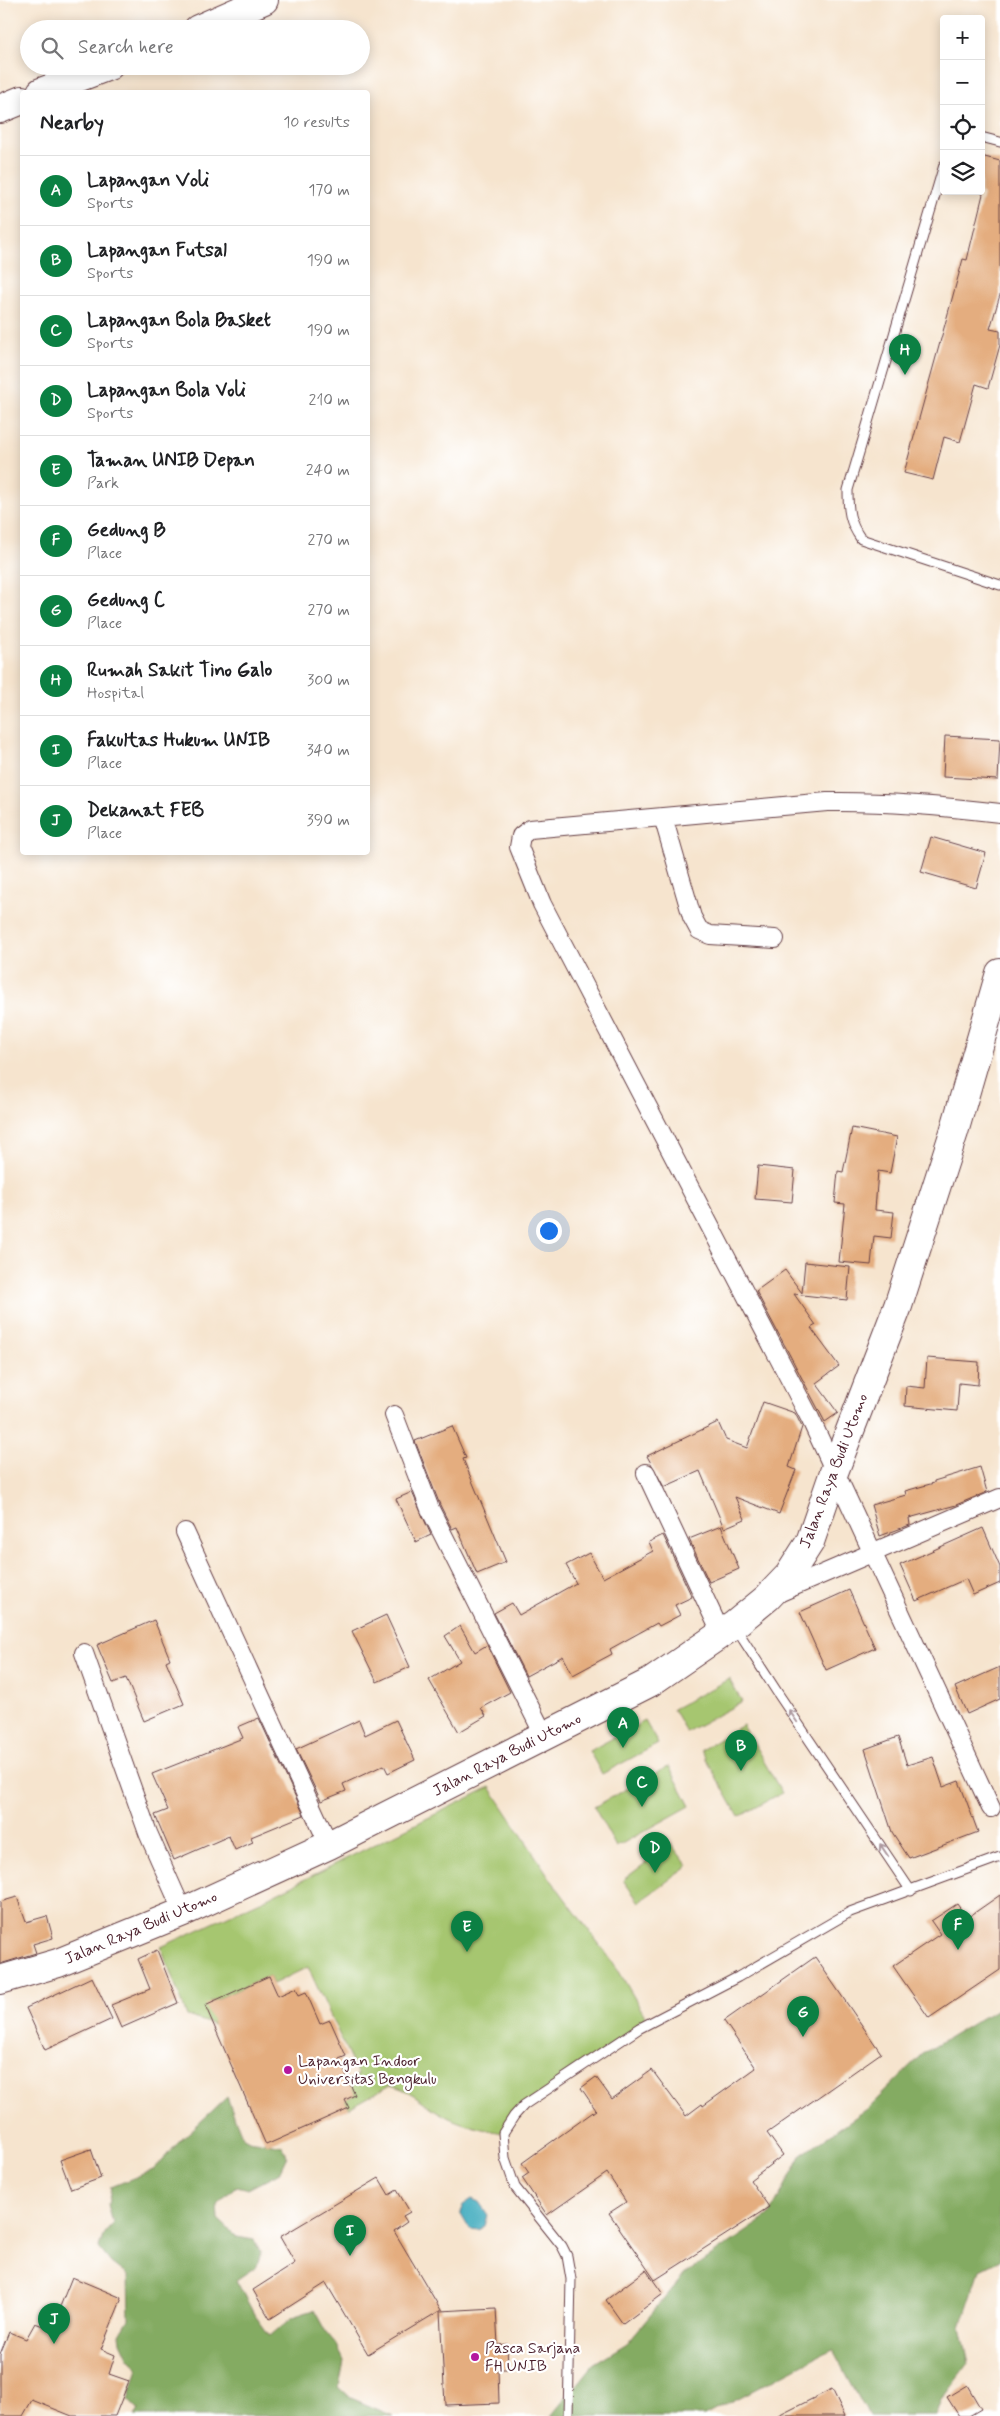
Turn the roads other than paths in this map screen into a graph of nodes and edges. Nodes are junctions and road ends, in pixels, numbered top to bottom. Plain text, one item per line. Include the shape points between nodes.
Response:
1 (264, 0) edge
2 (218, 20) edge
3 (85, 75) edge
4 (46, 90) edge
5 (20, 101) edge
6 (0, 109) edge
7 (985, 139) edge
8 (1000, 142) edge
9 (940, 179) edge
10 (1000, 585) edge
11 (1000, 813) edge
12 (663, 817) junction
13 (775, 939) dead end
14 (1000, 973) edge
15 (394, 1415) dead end
16 (834, 1472) junction
17 (646, 1473) dead end
18 (1000, 1498) edge
19 (185, 1532) dead end
20 (873, 1554) junction
21 (767, 1598) junction
22 (728, 1629) junction
23 (84, 1653) dead end
24 (545, 1737) junction
25 (991, 1808) dead end
26 (329, 1845) junction
27 (1000, 1858) edge
28 (911, 1891) junction
29 (183, 1912) junction
30 (0, 1980) edge
31 (568, 2416) edge

1 - 2 main road
3 - 4 main road
5 - 6 main road
7 - 8 lane
9 - 10 lane via 848,490 848,515 861,539
11 - 12 street via 865,801
12 - 13 street via 692,918 699,930 710,935
12 - 16 street via 530,829 521,836 519,847 542,904 810,1418
14 - 16 main road, Jalan Raya Budi Utomo via 954,1132 898,1306
15 - 24 street via 430,1509
16 - 20 street
16 - 21 main road, Jalan Raya Budi Utomo via 810,1542 789,1575
17 - 22 street
18 - 20 street
19 - 26 street
20 - 21 street
20 - 25 street
21 - 22 main road, Jalan Raya Budi Utomo
22 - 24 main road, Jalan Raya Budi Utomo via 650,1682
28 -> 22 lane via 778,1695
23 - 29 street via 148,1833
24 - 26 main road, Jalan Raya Budi Utomo
26 - 29 main road, Jalan Raya Budi Utomo
27 - 28 lane
28 - 31 lane via 850,1912 738,1977 640,2028 524,2105 514,2116 504,2134 505,2158 512,2180 562,2246 570,2271
29 - 30 main road, Jalan Raya Budi Utomo via 58,1963

